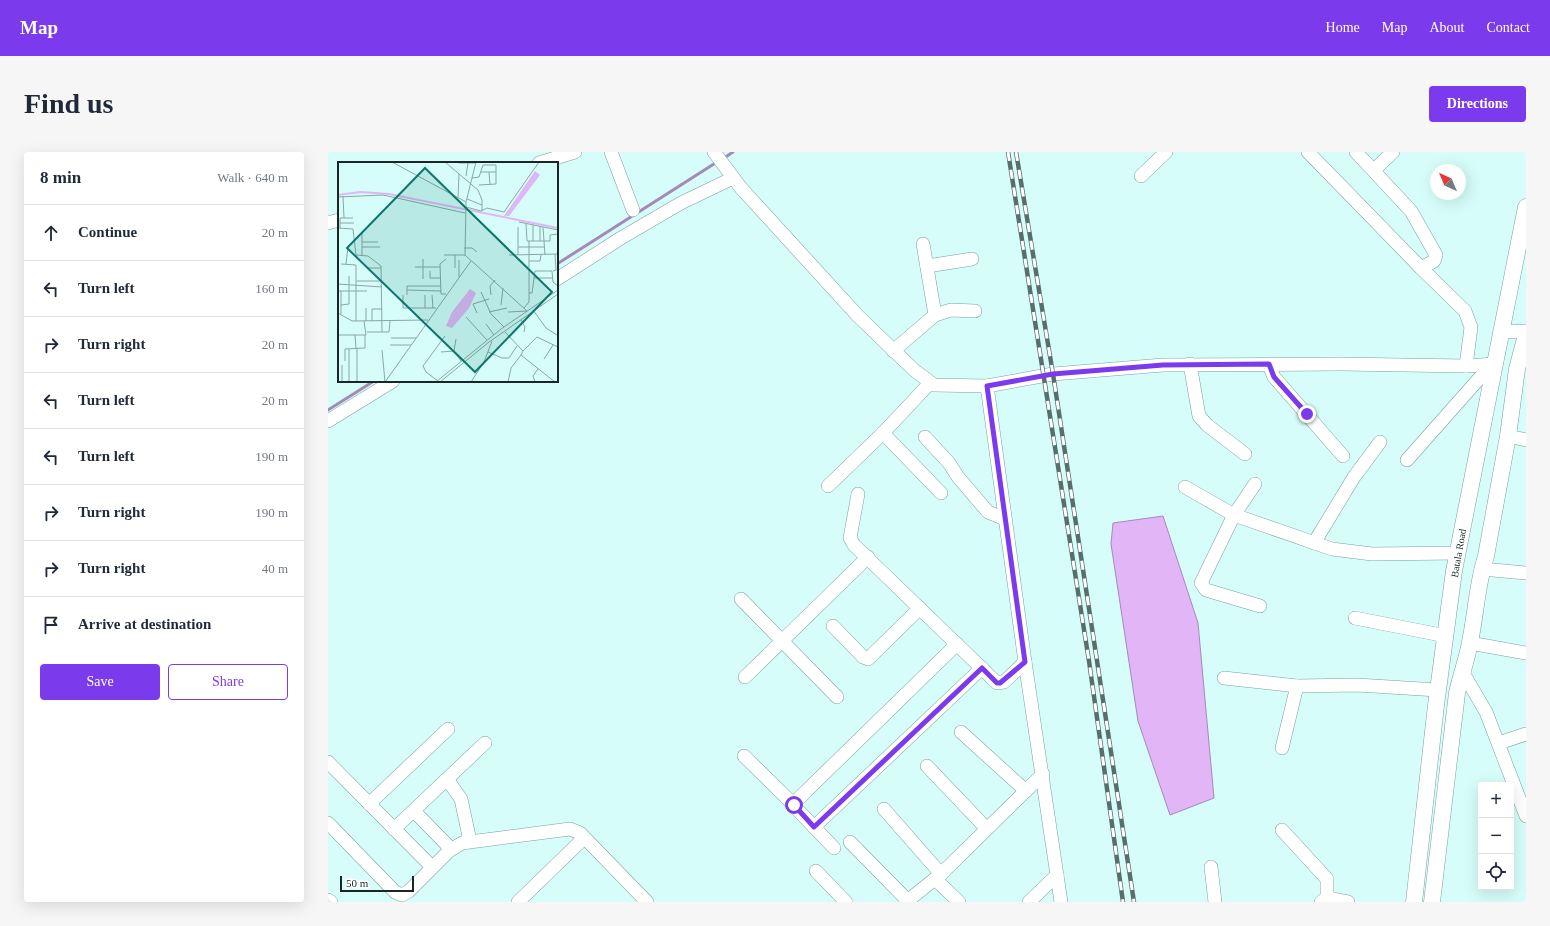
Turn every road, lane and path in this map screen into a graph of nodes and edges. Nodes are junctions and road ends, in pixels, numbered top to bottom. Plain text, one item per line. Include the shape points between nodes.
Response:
1 (575, 152) edge
2 (611, 152) edge
3 (1166, 152) edge
4 (1308, 152) edge
5 (1356, 152) edge
6 (1393, 152) edge
7 (542, 162) edge
8 (723, 165) edge
9 (1374, 170) junction
10 (1141, 176) dead end
11 (1526, 207) edge
12 (633, 210) dead end
13 (338, 220) edge
14 (328, 223) edge
15 (923, 244) dead end
16 (972, 259) dead end
17 (927, 266) junction
18 (1421, 268) junction
19 (558, 278) edge
20 (975, 311) dead end
21 (935, 315) junction
22 (1526, 331) edge
23 (1502, 332) junction
24 (1526, 334) edge
25 (894, 351) junction
26 (1190, 364) junction
27 (1269, 364) junction
28 (1493, 364) junction
29 (1466, 366) junction
30 (391, 382) edge
31 (930, 383) junction
32 (987, 386) junction
33 (328, 421) edge
34 (883, 433) junction
35 (1508, 436) junction
36 (925, 437) dead end
37 (1526, 440) edge
38 (1380, 442) dead end
39 (1245, 454) dead end
40 (1343, 456) dead end
41 (1407, 460) dead end
42 (1255, 484) dead end
43 (828, 486) dead end
44 (1185, 487) dead end
45 (941, 493) dead end
46 (858, 494) dead end
47 (1234, 515) junction
48 (1005, 519) junction
49 (1314, 543) junction
50 (1458, 553) junction
51 (868, 557) junction
52 (1482, 569) junction
53 (1526, 573) edge
54 (741, 599) dead end
55 (1260, 606) dead end
56 (920, 608) junction
57 (1355, 618) dead end
58 (833, 626) dead end
59 (1446, 636) junction
60 (783, 640) junction
61 (1470, 643) junction
62 (957, 644) junction
63 (1526, 653) edge
64 (1025, 662) junction
65 (982, 668) junction
66 (1462, 671) junction
67 (745, 677) dead end
68 (1224, 678) dead end
69 (1297, 686) junction
70 (1438, 690) junction
71 (837, 697) dead end
72 (448, 729) dead end
73 (961, 732) dead end
74 (1526, 734) edge
75 (485, 743) dead end
76 (1499, 744) junction
77 (1282, 748) dead end
78 (744, 756) dead end
79 (328, 762) edge
80 (927, 766) dead end
81 (1043, 774) junction
82 (447, 779) junction
83 (1026, 791) junction
84 (369, 804) junction
85 (794, 805) junction
86 (884, 809) dead end
87 (414, 810) junction
88 (1526, 816) edge
89 (328, 823) edge
90 (814, 827) junction
91 (986, 828) junction
92 (394, 829) junction
93 (1282, 830) dead end
94 (584, 838) junction
95 (470, 841) junction
96 (850, 842) dead end
97 (834, 848) dead end
98 (451, 849) junction
99 (432, 867) junction
100 (1211, 867) dead end
101 (816, 871) dead end
102 (1057, 875) junction
103 (938, 876) junction
104 (403, 898) edge
105 (328, 900) edge
106 (1324, 900) edge
107 (907, 901) edge
108 (331, 902) edge
109 (518, 902) edge
110 (647, 902) edge
111 (846, 902) edge
112 (959, 902) edge
113 (1029, 902) edge
114 (1061, 902) edge
115 (1215, 902) edge
116 (1348, 902) edge
117 (1414, 902) edge
118 (1432, 902) edge

1 - 7 street
2 - 12 street
3 - 10 street
4 - 18 street
5 - 9 street
6 - 9 street
8 - 19 street via 681,202
8 - 25 street via 804,258
9 - 18 street via 1411,211 1436,255 1434,261
11 - 23 main road, Batala Road
13 - 14 street
15 - 17 street
16 - 17 street
17 - 21 street
18 - 29 street via 1469,318 1471,326
20 - 21 street via 951,310
21 - 25 street
22 - 23 street
23 - 28 main road, Batala Road
24 - 35 main road via 1517,369
25 - 31 street
26 - 27 street
26 - 32 street via 1053,374
26 - 39 street via 1199,416
27 - 29 street
27 - 40 street via 1274,377
28 - 29 street
28 - 41 street
28 - 50 main road, Batala Road
30 - 33 street
31 - 32 street via 939,386
31 - 34 street
32 - 48 street
34 - 43 street
34 - 45 street
35 - 37 street
35 - 52 main road
36 - 48 street via 988,512
38 - 49 street via 1354,477
42 - 47 street
44 - 47 street
46 - 51 street via 850,538
47 - 49 street
47 - 55 street via 1201,583 1206,590
48 - 64 street
49 - 50 street via 1338,550 1372,554
50 - 59 main road, Batala Road
51 - 56 street
51 - 60 street
52 - 53 street
52 - 61 main road
54 - 60 street
56 - 58 street via 868,659
56 - 62 street
57 - 59 street
59 - 70 main road, Batala Road
60 - 67 street
60 - 71 street
61 - 63 street
61 - 66 main road
62 - 65 street
62 - 85 street via 796,800
64 - 65 street via 1000,683
64 - 81 street
65 - 90 street
66 - 76 street via 1486,712
66 - 118 main road
68 - 69 street
69 - 70 street via 1357,685
69 - 77 street
70 - 117 main road, Batala Road
72 - 84 street
73 - 83 street
74 - 76 street
75 - 82 street
76 - 88 street
78 - 85 street
79 - 84 street
80 - 91 street
81 - 83 street
81 - 102 street
82 - 87 street
82 - 95 street via 461,799
83 - 91 street
84 - 92 street
85 - 90 street
86 - 103 street
87 - 92 street
87 - 98 street
89 - 104 street
90 - 97 street
91 - 103 street
92 - 99 street
93 - 106 street via 1327,879
94 - 95 street via 580,833 570,829
94 - 109 street
94 - 110 street
95 - 98 street
96 - 107 street
98 - 99 street
99 - 104 street
100 - 115 street
101 - 111 street
102 - 113 street
102 - 114 street
103 - 107 street
103 - 112 street
105 - 108 street
106 - 116 street

